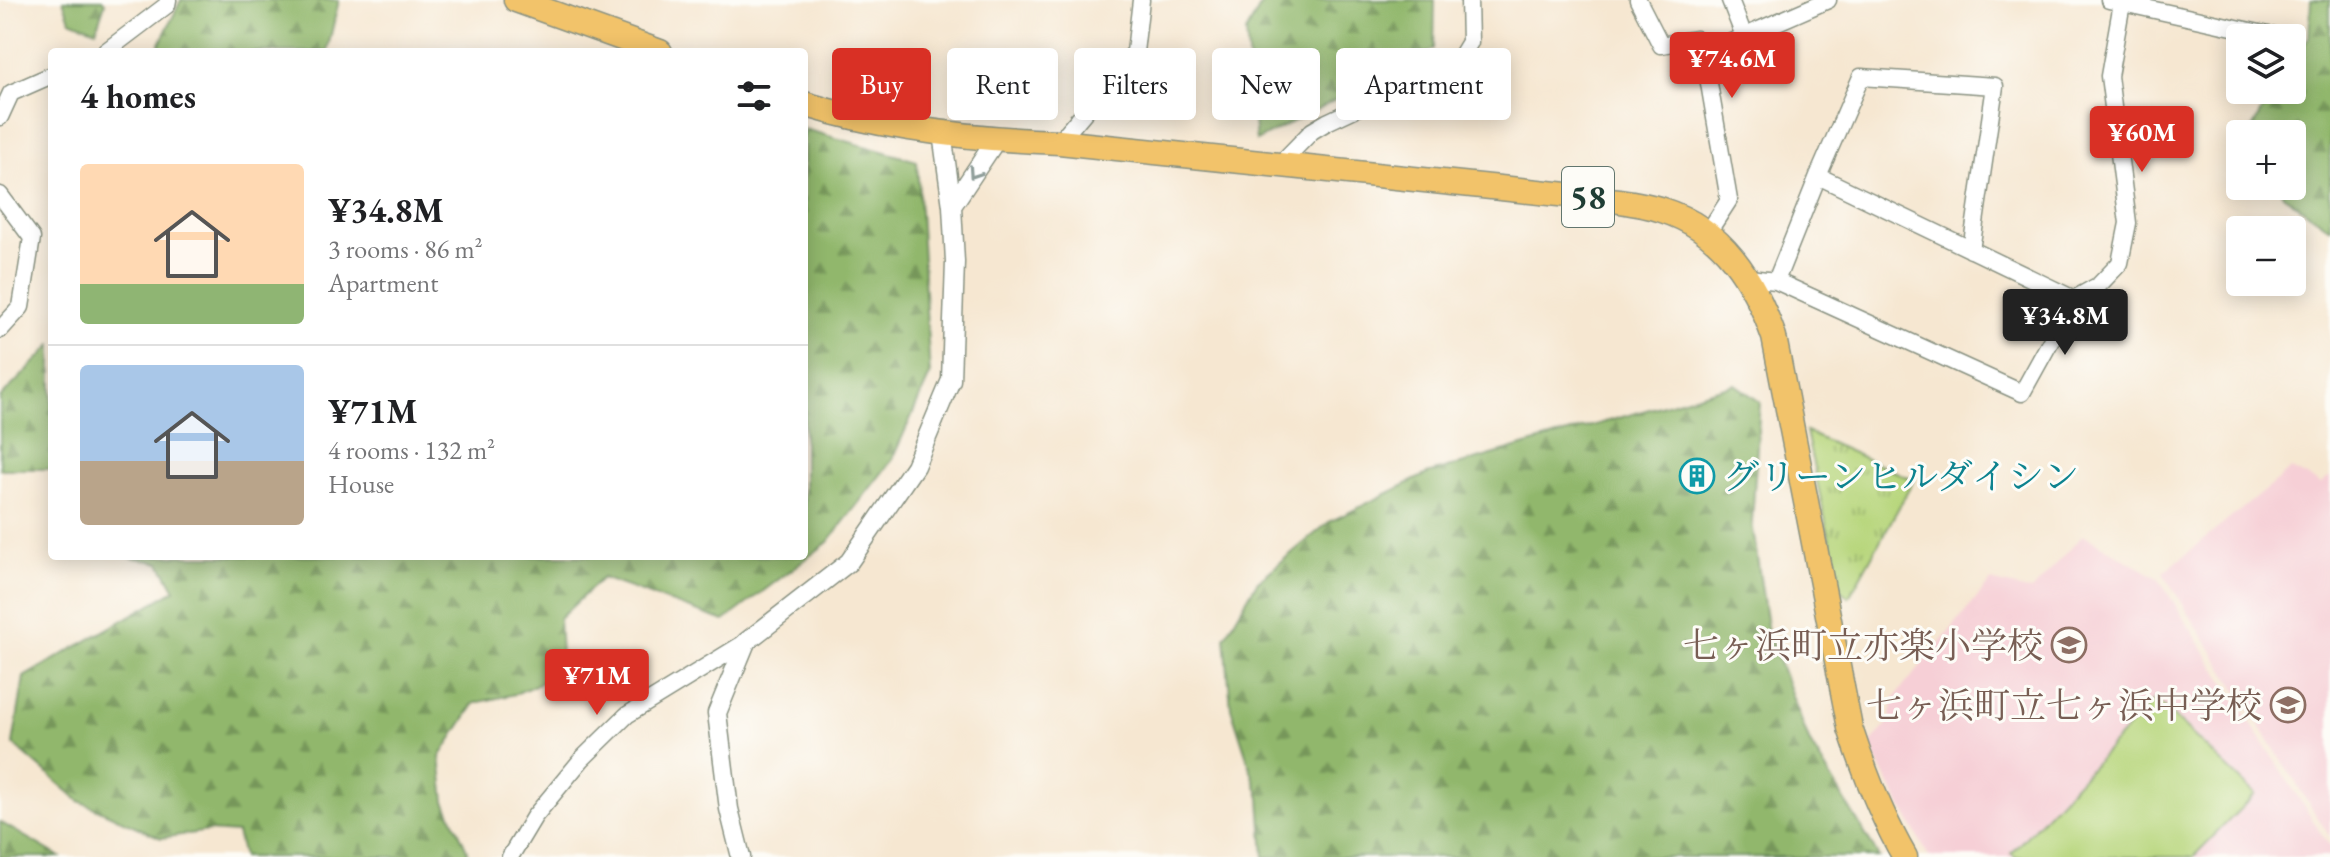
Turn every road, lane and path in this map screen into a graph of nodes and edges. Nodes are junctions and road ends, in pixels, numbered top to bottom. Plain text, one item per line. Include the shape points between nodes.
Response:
1 (168, 0) edge
2 (516, 0) edge
3 (1141, 0) edge
4 (1469, 0) edge
5 (1638, 0) edge
6 (1730, 0) edge
7 (1828, 0) edge
8 (2113, 1) edge
9 (2226, 26) edge
10 (1744, 36) junction
11 (110, 48) edge
12 (649, 48) edge
13 (1704, 54) junction
14 (48, 77) edge
15 (808, 105) edge
16 (0, 117) edge
17 (942, 133) junction
18 (996, 140) junction
19 (1059, 142) junction
20 (1280, 164) junction
21 (1818, 176) junction
22 (0, 195) edge
23 (952, 206) junction
24 (1707, 234) junction
25 (1971, 250) junction
26 (1749, 278) junction
27 (1776, 281) junction
28 (2074, 299) junction
29 (0, 330) edge
30 (746, 642) junction
31 (510, 857) edge
32 (741, 857) edge
33 (1905, 857) edge

1 - 11 street
2 - 12 main road
3 - 19 street via 1135,52
4 - 20 street via 1470,42 1459,60 1327,122
5 - 13 street via 1661,45 1695,39
6 - 10 street
7 - 10 street
8 - 9 street
8 - 28 street via 2109,76 2128,223 2120,263 2099,285
10 - 13 street
13 - 24 street via 1729,200
14 - 16 street via 11,93
15 - 17 main road, 58
17 - 18 main road, 58
17 - 23 street
18 - 19 main road, 58
18 -> 23 street
19 - 20 main road, 58
20 - 24 main road, 58 via 1638,204 1686,220
21 - 25 street
21 - 25 street via 1861,77 1995,86
21 - 27 street
22 - 29 street via 32,238 21,307
23 - 30 street via 951,380 915,466 849,562
24 - 26 main road, 58
25 - 28 street
26 - 27 street
26 - 33 main road, 58 via 1774,337 1850,728 1866,777
27 - 28 street via 2022,393
30 - 31 street via 627,715 534,817
30 - 32 street via 717,713

